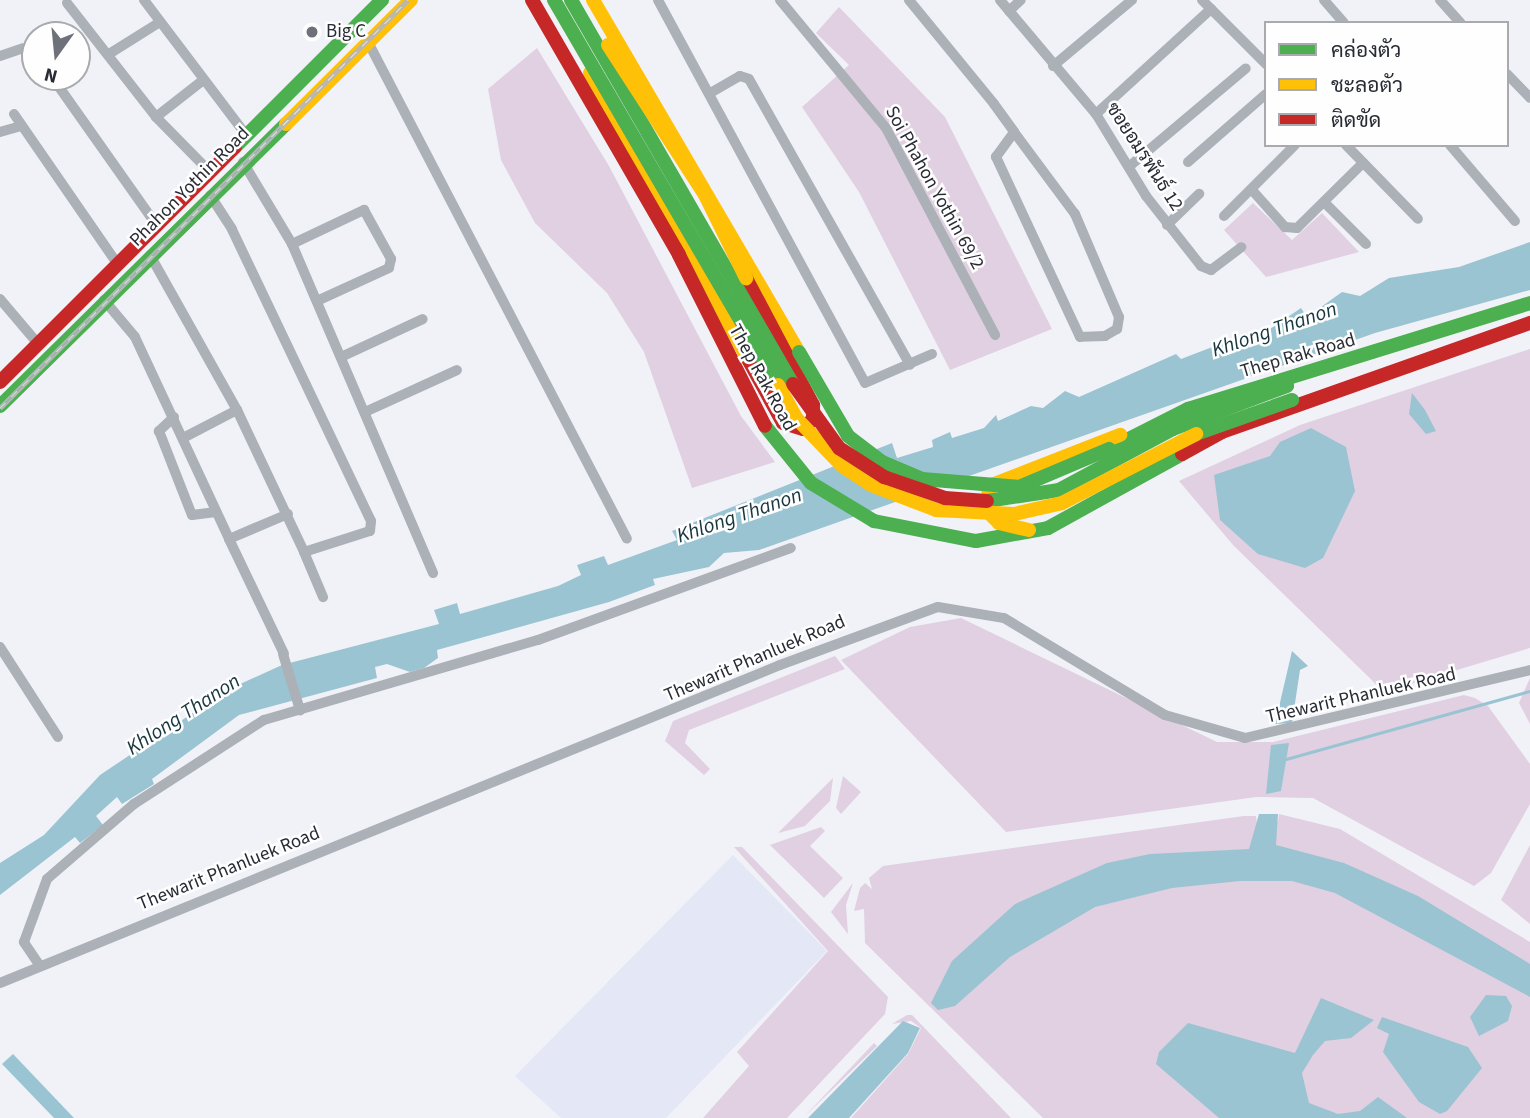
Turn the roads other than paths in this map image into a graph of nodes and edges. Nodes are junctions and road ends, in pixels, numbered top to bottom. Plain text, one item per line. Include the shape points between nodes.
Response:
1 (144, 0) edge
2 (382, 0) edge
3 (411, 0) edge
4 (554, 0) edge
5 (571, 0) edge
6 (593, 0) edge
7 (658, 0) edge
8 (780, 0) edge
9 (909, 0) edge
10 (1000, 0) edge
11 (1021, 0) edge
12 (1132, 0) edge
13 (1202, 0) edge
14 (1324, 0) edge
15 (1440, 0) edge
16 (67, 3) dead end
17 (535, 3) edge
18 (1211, 9) junction
19 (1009, 11) junction
20 (1342, 21) edge
21 (1459, 21) edge
22 (160, 22) junction
23 (581, 28) junction
24 (368, 42) junction
25 (623, 45) junction
26 (21, 49) edge
27 (109, 54) junction
28 (0, 55) edge
29 (1264, 62) edge
30 (1054, 66) junction
31 (1246, 68) dead end
32 (1509, 76) edge
33 (202, 81) junction
34 (62, 91) edge
35 (712, 92) junction
36 (1264, 96) edge
37 (1530, 98) edge
38 (14, 114) dead end
39 (1096, 114) junction
40 (156, 117) junction
41 (21, 125) junction
42 (0, 132) edge
43 (1014, 132) junction
44 (246, 135) junction
45 (1293, 147) edge
46 (1348, 147) edge
47 (1452, 147) edge
48 (243, 161) junction
49 (1188, 162) dead end
50 (1363, 163) junction
51 (1131, 165) junction
52 (210, 172) junction
53 (1252, 190) junction
54 (1199, 194) dead end
55 (210, 195) junction
56 (1325, 203) junction
57 (1224, 216) dead end
58 (1418, 219) dead end
59 (1515, 221) dead end
60 (1167, 225) junction
61 (157, 226) junction
62 (292, 244) junction
63 (1366, 244) dead end
64 (1241, 247) dead end
65 (149, 254) junction
66 (679, 256) junction
67 (118, 265) junction
68 (0, 299) edge
69 (104, 300) junction
70 (317, 301) junction
71 (1530, 303) edge
72 (423, 319) dead end
73 (1530, 323) edge
74 (995, 335) dead end
75 (43, 352) junction
76 (932, 354) dead end
77 (1374, 355) junction
78 (341, 357) junction
79 (910, 365) junction
80 (457, 370) dead end
81 (1380, 373) junction
82 (0, 382) edge
83 (765, 390) junction
84 (1290, 393) junction
85 (813, 405) junction
86 (0, 406) edge
87 (237, 410) junction
88 (365, 412) junction
89 (174, 417) junction
90 (1159, 422) junction
91 (183, 438) junction
92 (216, 512) junction
93 (288, 514) junction
94 (1048, 528) junction
95 (229, 539) junction
96 (627, 539) dead end
97 (791, 548) dead end
98 (304, 552) junction
99 (433, 573) dead end
100 (323, 597) dead end
101 (0, 647) edge
102 (1530, 670) edge
103 (300, 710) junction
104 (58, 737) dead end
105 (40, 966) junction
106 (0, 983) edge

1 - 22 street
2 - 44 main road, Phahon Yothin Road
3 - 24 main road, Phahon Yothin Road
4 - 23 main road, Thep Rak Road, bridge
5 - 23 main road, Thep Rak Road, bridge
6 - 25 main road, Thep Rak Road
7 - 35 street
8 - 74 street, Soi Phahon Yothin 69/2 via 886,128
9 - 43 street
10 - 19 street, ซอยอมรพันธ์ 12
11 - 19 street
12 - 30 street
13 - 18 street
14 - 20 street
15 - 21 street
16 - 27 street
17 - 66 main road, Thep Rak Road
18 - 29 street
18 - 39 street
19 - 30 street, ซอยอมรพันธ์ 12
22 - 27 street
22 - 33 street
23 - 83 main road, bridge via 599,92
23 - 84 main road, Thep Rak Road, bridge via 797,419 842,466 872,485 936,510 1014,514 1062,503 1173,443
23 - 85 main road, bridge via 629,73 705,195
24 - 48 main road, Phahon Yothin Road
24 - 96 street
25 - 85 main road via 658,127
25 - 90 main road, Thep Rak Road, bridge via 848,436 882,463 922,479 1019,486 1048,480
26 - 28 street
27 - 40 street
30 - 39 street, ซอยอมรพันธ์ 12
31 - 51 street
32 - 37 street
33 - 40 street
33 - 44 street
34 - 61 street
35 - 79 street via 735,78 749,79
35 - 79 street via 865,383
36 - 49 street
38 - 41 street
39 - 51 street, ซอยอมรพันธ์ 12
40 - 52 street
41 - 42 street
41 - 67 street
43 - 43 street via 996,157 1080,337 1105,336 1117,329 1119,317 1075,214
44 - 52 main road, Phahon Yothin Road
45 - 53 street
46 - 50 street
47 - 59 street
48 - 55 main road, Phahon Yothin Road
48 - 62 street
50 - 56 street
50 - 58 street
51 - 60 street, ซอยอมรพันธ์ 12
52 - 61 main road, Phahon Yothin Road
53 - 56 street via 1291,229
53 - 57 street
54 - 60 street
55 - 65 main road, Phahon Yothin Road
55 - 98 street via 232,229 371,521 364,535
56 - 63 street
60 - 64 street, ซอยอมรพันธ์ 12 via 1205,269
61 - 67 main road, Phahon Yothin Road
62 - 70 street
62 - 70 street via 365,210 391,259 388,268
65 - 69 main road, Phahon Yothin Road
65 - 87 street
66 - 83 main road via 743,366
66 - 94 main road, Thep Rak Road via 759,419 811,483 874,521 947,538 1012,538
67 - 75 main road, Phahon Yothin Road
68 - 75 street
69 - 75 main road, Phahon Yothin Road
69 - 89 street via 135,337
70 - 78 street
71 - 77 main road, Thep Rak Road
72 - 78 street
73 - 81 main road, Thep Rak Road
75 - 82 main road, Phahon Yothin Road
75 - 86 main road, Phahon Yothin Road
76 - 79 street
77 - 84 main road, Thep Rak Road
77 - 90 main road, Thep Rak Road
78 - 88 street
80 - 88 street
81 - 84 main road, Thep Rak Road
81 - 94 main road, Thep Rak Road via 1190,447
83 - 85 main road via 790,429 810,424
87 - 91 street
87 - 93 street
88 - 99 street
89 - 91 street
89 - 92 street via 159,431 192,514
90 - 94 main road via 989,486 986,505 999,523
91 - 92 street
92 - 95 street
93 - 95 street
93 - 98 street
95 - 103 street via 284,657
97 - 103 street via 538,640
98 - 100 street
101 - 104 street
102 - 105 street, Thewarit Phanluek Road via 1273,736 1203,730 1165,715 1004,618 938,607
103 - 105 street via 264,720 177,774 47,879 24,942
105 - 106 street, Thewarit Phanluek Road

